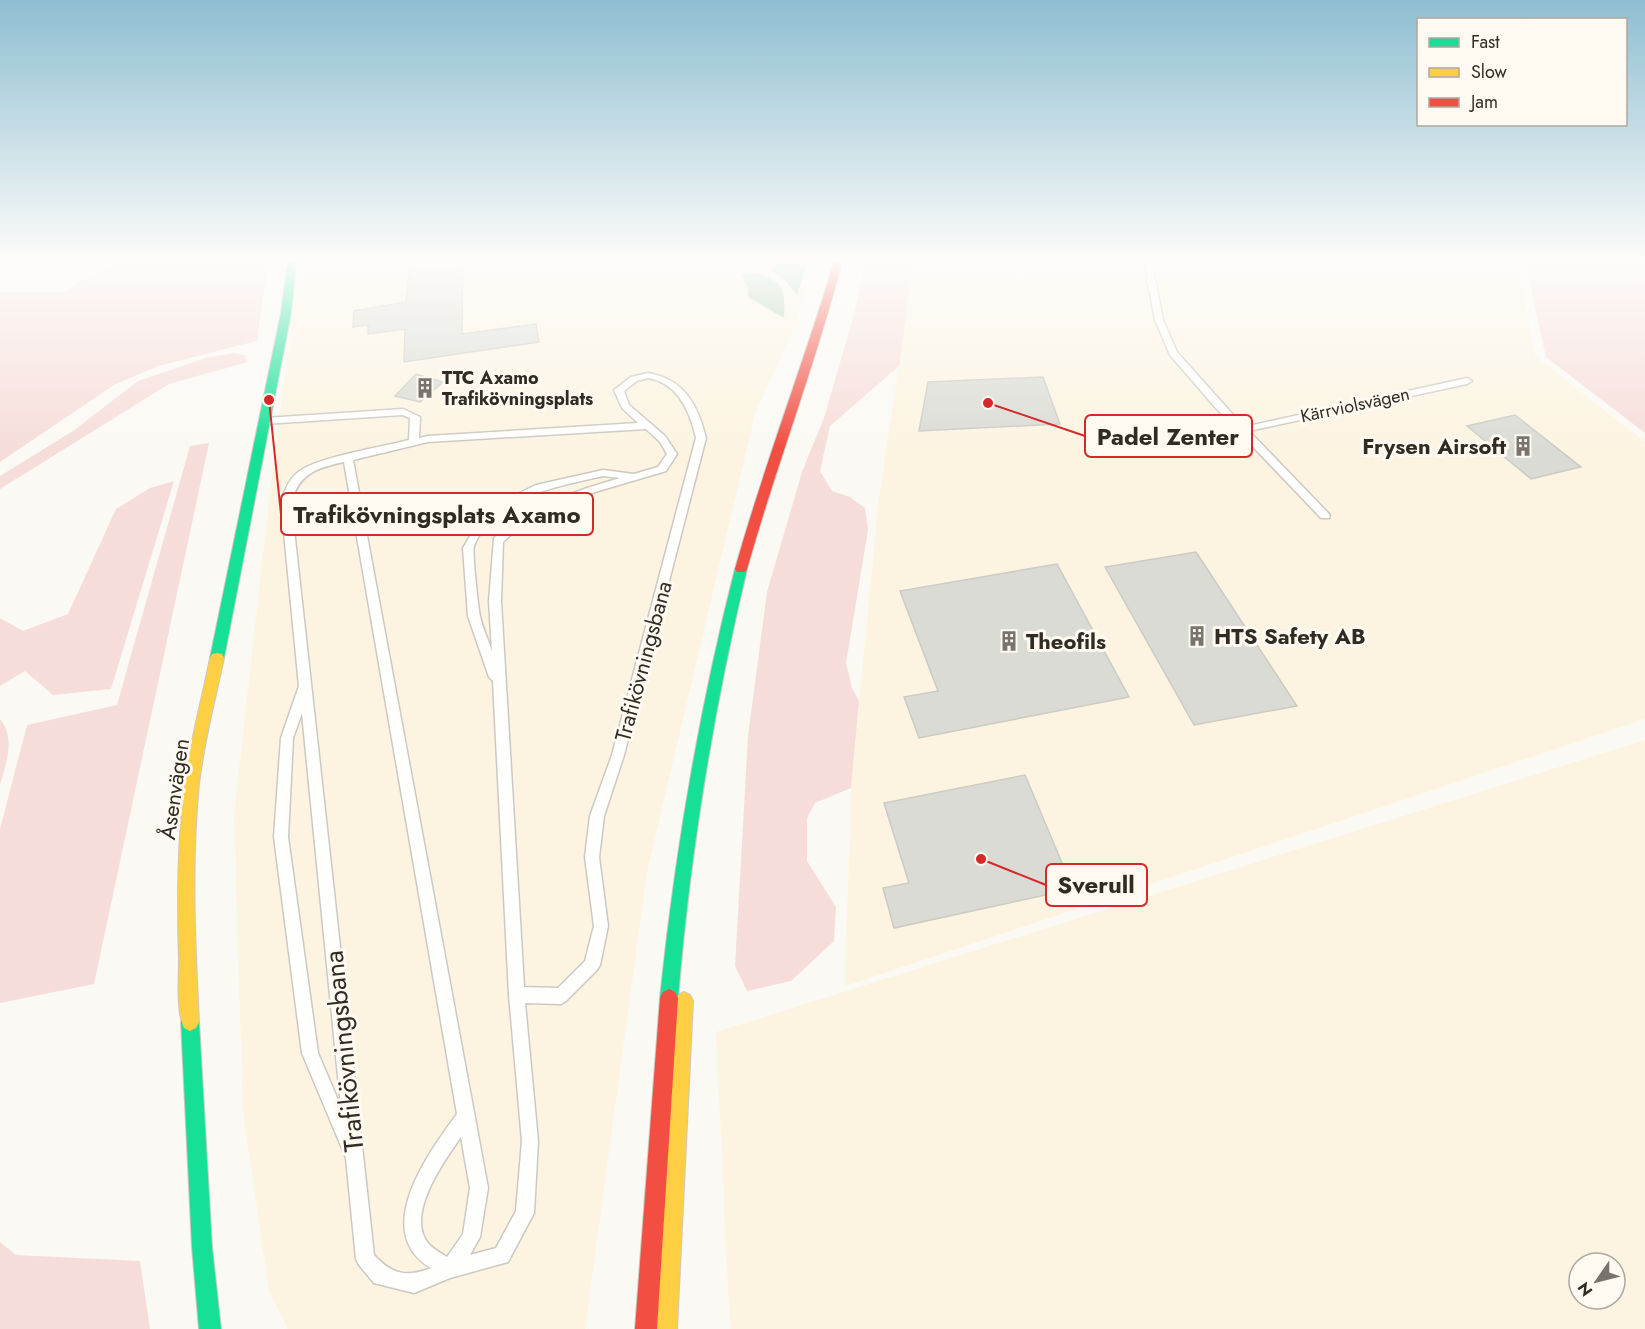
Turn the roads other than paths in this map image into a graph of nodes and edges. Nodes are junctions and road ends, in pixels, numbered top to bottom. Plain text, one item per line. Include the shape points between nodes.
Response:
1 (284, 324) edge
2 (820, 324) edge
3 (830, 324) edge
4 (1161, 324) edge
5 (1467, 381) dead end
6 (265, 421) junction
7 (645, 426) junction
8 (1242, 430) junction
9 (414, 442) junction
10 (348, 458) junction
11 (637, 477) junction
12 (1325, 515) dead end
13 (305, 684) junction
14 (500, 693) junction
15 (702, 836) dead end
16 (686, 983) dead end
17 (517, 994) junction
18 (465, 1117) junction
19 (357, 1167) junction
20 (450, 1269) junction
21 (210, 1329) edge
22 (646, 1329) edge
23 (666, 1329) edge

1 - 6 main road, Åsenvägen
2 - 22 main road via 744,553 718,663 695,791 669,994
3 - 15 main road via 754,554 729,664
4 - 8 street via 1164,338 1185,369
5 - 8 street, Kärrviolsvägen
6 - 9 street via 403,412 415,417
6 - 21 main road, Åsenvägen via 192,782 187,840 189,997
7 - 9 street, Trafikövningsbana
7 - 11 street, Trafikövningsbana via 662,437 672,454 662,469
7 - 17 street, Trafikövningsbana via 620,402 619,390 640,377 658,376 676,385 698,417 701,438 618,756 597,816 592,857 602,926 592,965 561,996
8 - 12 street
9 - 10 street, Trafikövningsbana
10 - 13 street, Trafikövningsbana via 301,473 289,486 286,502
10 - 18 street
11 - 14 street, Trafikövningsbana via 526,515 498,541 495,600
11 - 14 street, Trafikövningsbana via 603,473 540,487 507,503 486,519 468,548 474,616
13 - 19 street, Trafikövningsbana
13 - 19 street, Trafikövningsbana via 287,738 281,837 310,1053
14 - 17 street, Trafikövningsbana
16 - 23 main road
17 - 20 street, Trafikövningsbana via 530,1141 525,1213 502,1256
18 - 20 street via 479,1188 471,1237
18 - 20 street via 422,1184 411,1221 420,1249
19 - 20 street, Trafikövningsbana via 365,1259 381,1276 414,1284

